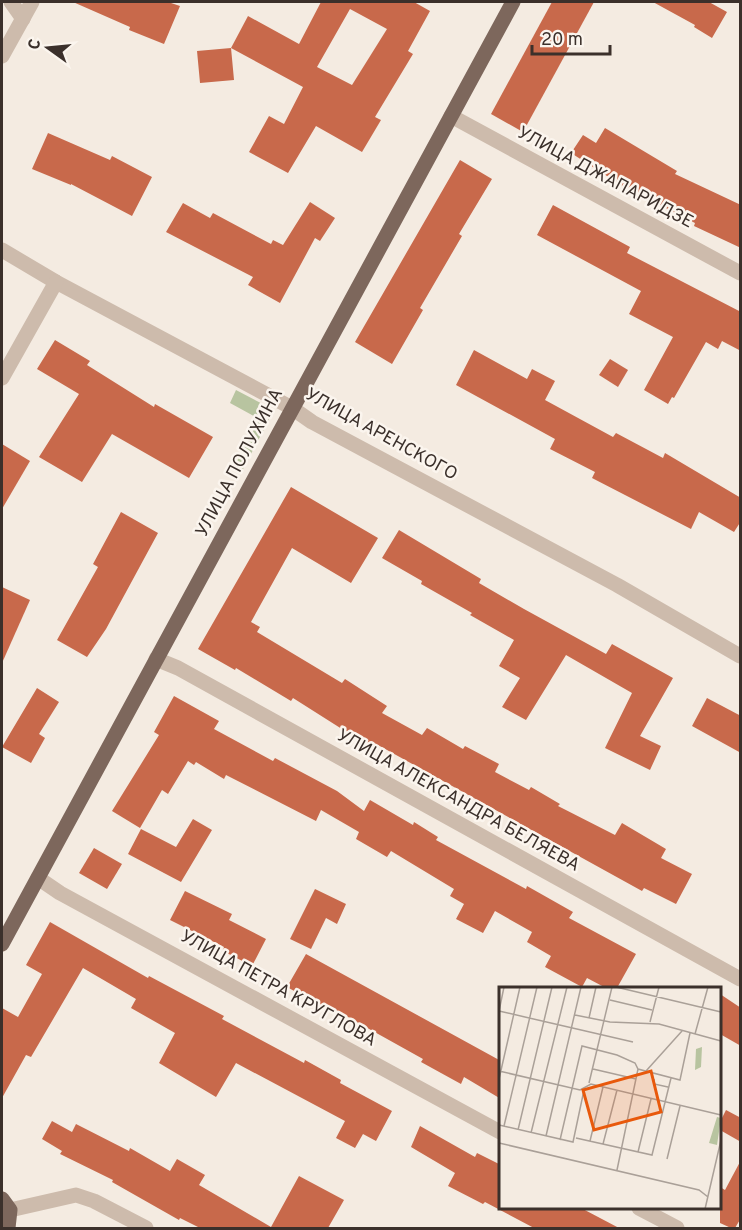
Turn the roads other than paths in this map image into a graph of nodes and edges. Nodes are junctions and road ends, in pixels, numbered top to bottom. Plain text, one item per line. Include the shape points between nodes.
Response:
1 (11, 2) edge
2 (32, 2) edge
3 (513, 2) edge
4 (23, 19) junction
5 (2, 56) edge
6 (451, 116) junction
7 (2, 250) edge
8 (741, 273) edge
9 (56, 282) junction
10 (2, 378) edge
11 (292, 408) junction
12 (741, 656) edge
13 (156, 659) junction
14 (38, 878) junction
15 (2, 944) edge
16 (741, 979) edge
17 (499, 1131) edge
18 (6, 1205) edge
19 (641, 1209) edge
20 (8, 1228) edge
21 (146, 1228) edge
22 (677, 1228) edge

1 - 4 street
2 - 4 street
3 - 6 main road, УЛИЦА ПОЛУХИНА
4 - 5 street
6 - 8 street, УЛИЦА ДЖАПАРИДЗЕ
6 - 11 main road, УЛИЦА ПОЛУХИНА
7 - 9 street, УЛИЦА АРЕНСКОГО
9 - 10 street
9 - 11 street, УЛИЦА АРЕНСКОГО
11 - 12 street, УЛИЦА АРЕНСКОГО
11 - 13 main road, УЛИЦА ПОЛУХИНА
13 - 14 main road, УЛИЦА ПОЛУХИНА
13 - 16 street, УЛИЦА АЛЕКСАНДРА БЕЛЯЕВА
14 - 15 main road, УЛИЦА ПОЛУХИНА
14 - 17 street, УЛИЦА ПЕТРА КРУГЛОВА
18 - 20 main road
18 - 21 street via 76,1195
19 - 22 street

